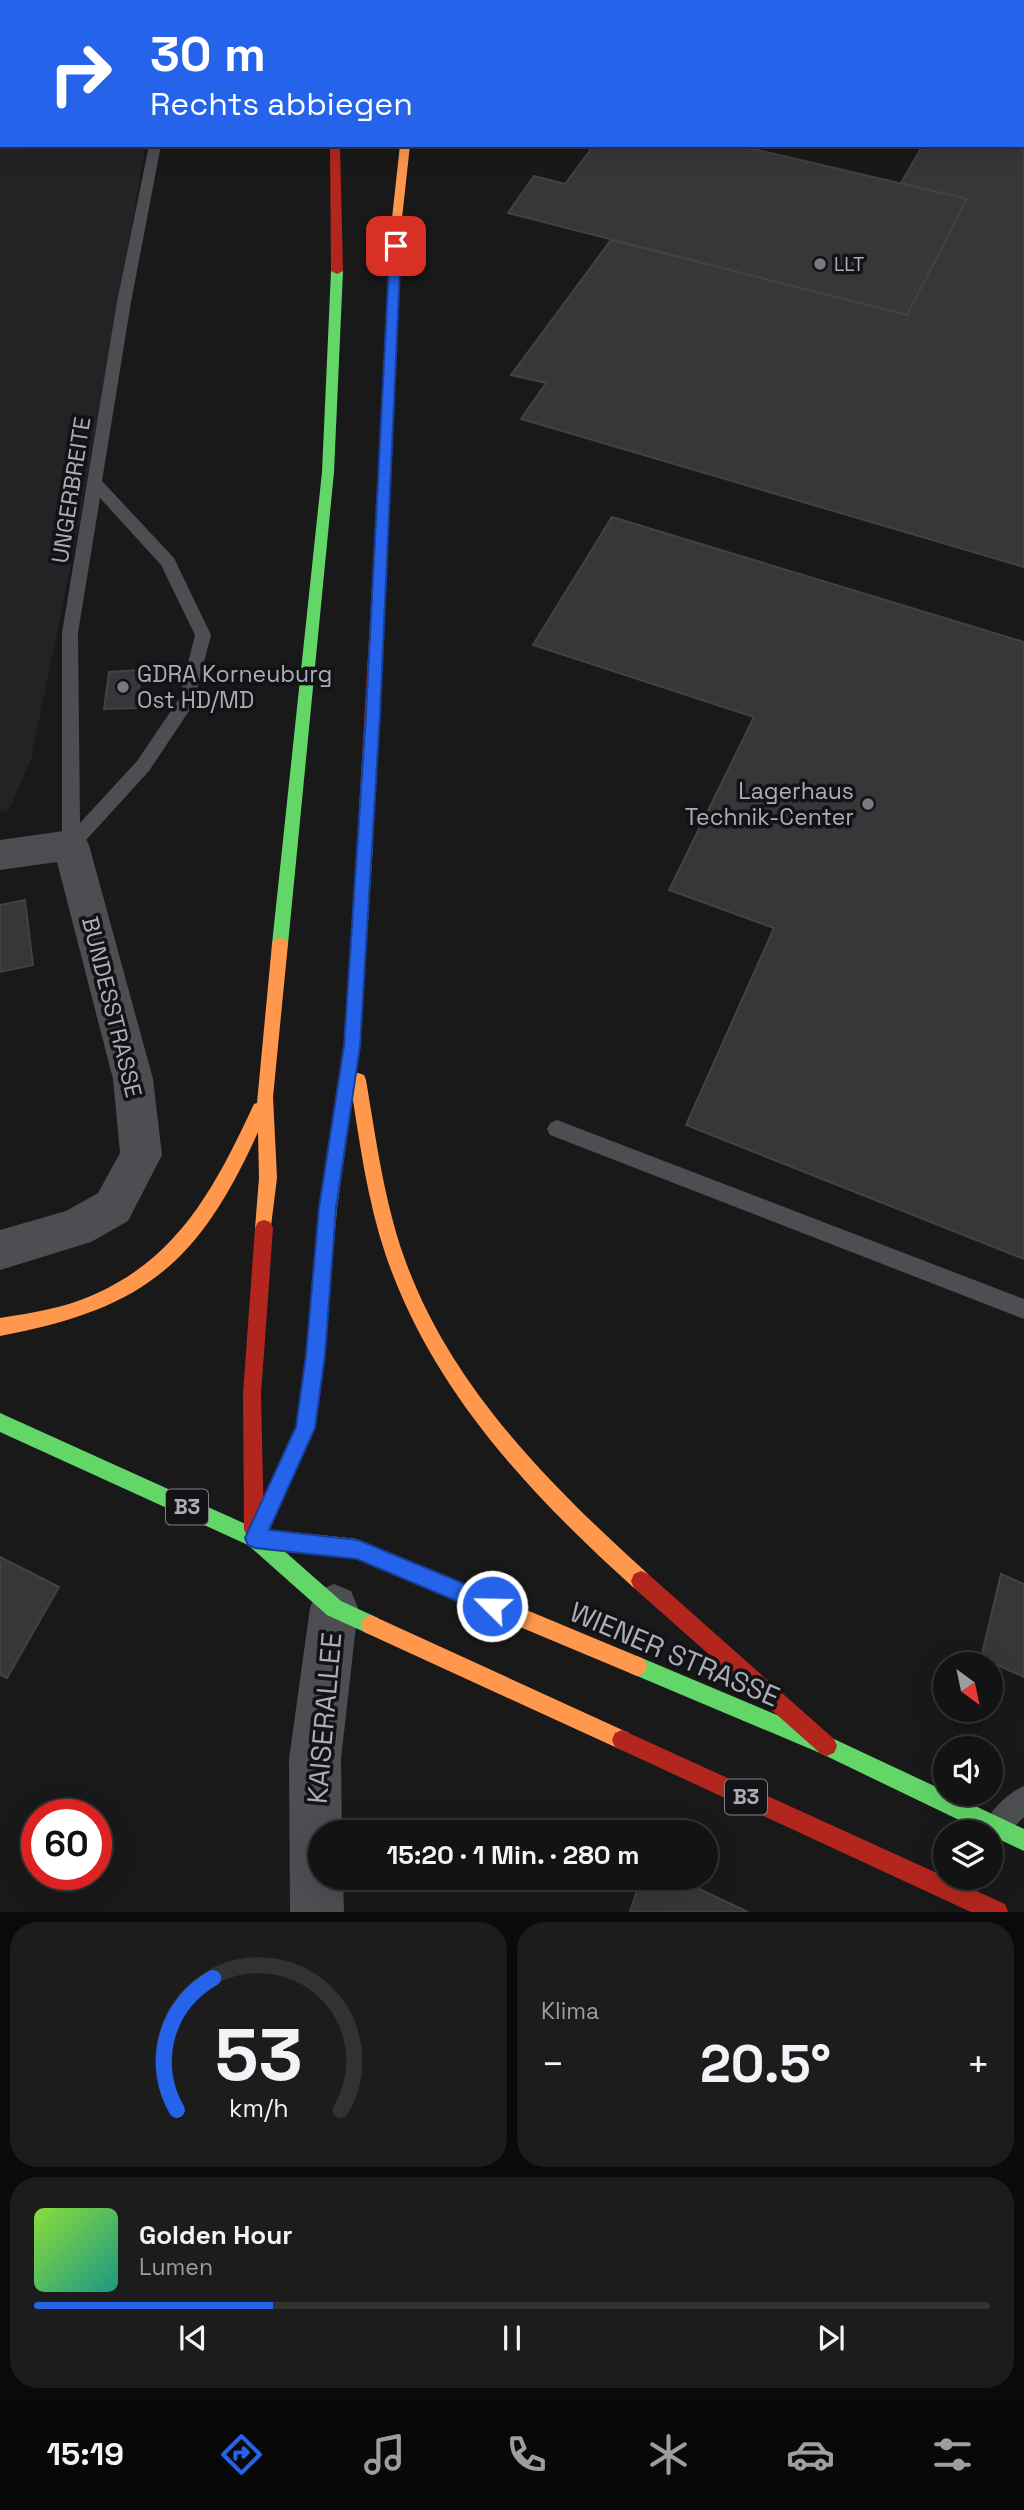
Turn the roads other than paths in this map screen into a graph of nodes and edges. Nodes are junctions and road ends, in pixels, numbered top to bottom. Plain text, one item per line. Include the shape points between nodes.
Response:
1 (155, 147) edge
2 (335, 147) edge
3 (405, 147) edge
4 (385, 157) dead end
5 (397, 218) junction
6 (95, 482) junction
7 (71, 845) junction
8 (0, 855) edge
9 (352, 1046) junction
10 (265, 1097) junction
11 (556, 1129) dead end
12 (0, 1250) edge
13 (1024, 1309) edge
14 (0, 1327) edge
15 (0, 1422) edge
16 (255, 1538) junction
17 (334, 1608) junction
18 (827, 1746) junction
19 (1024, 1799) edge
20 (980, 1820) edge
21 (1002, 1820) edge
22 (1003, 1831) edge
23 (1024, 1840) edge
24 (317, 1912) edge
25 (997, 1912) edge

1 - 6 lane, UNGERBREITE
2 - 10 main road via 337,312 328,472
3 - 5 main road
4 - 5 main road
5 - 9 main road
6 - 7 lane, UNGERBREITE via 70,633
6 - 7 lane via 168,562 203,635 187,701 143,766
7 - 8 street
7 - 12 street, BUNDESSTRASSE via 133,1079 141,1155 113,1207 76,1228
9 - 16 main road via 328,1208 305,1428
9 - 18 main road via 377,1191 402,1277 437,1351 493,1431 559,1507
10 - 14 main road via 215,1202 190,1237 156,1268 112,1298 64,1317
10 - 16 main road via 268,1178 252,1394
11 - 13 lane
15 - 16 main road, WIENER STRASSE / B3
16 - 17 main road, WIENER STRASSE / B3
16 - 18 main road, WIENER STRASSE / B3 via 358,1549
17 - 24 street, KAISERALLEE via 315,1759
17 - 25 main road, WIENER STRASSE / B3
18 - 20 main road, WIENER STRASSE / B3
19 - 21 lane
22 - 23 main road, WIENER STRASSE / B3

